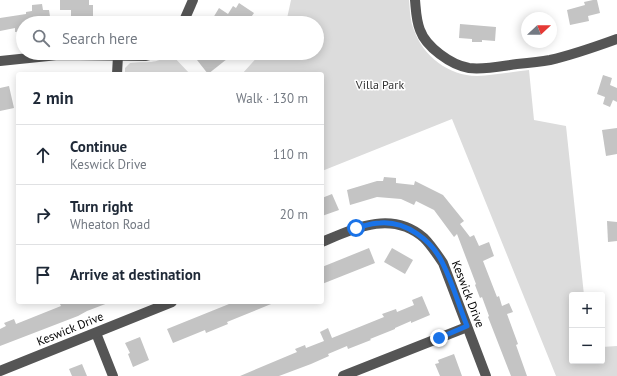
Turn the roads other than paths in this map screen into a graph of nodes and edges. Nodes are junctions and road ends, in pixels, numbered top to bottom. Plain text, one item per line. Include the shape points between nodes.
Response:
1 (193, 0) edge
2 (415, 0) edge
3 (186, 16) edge
4 (617, 39) edge
5 (16, 59) edge
6 (118, 60) edge
7 (0, 61) edge
8 (117, 72) edge
9 (324, 241) edge
10 (167, 304) edge
11 (467, 326) junction
12 (96, 332) junction
13 (0, 371) edge
14 (113, 376) edge
15 (343, 376) edge
16 (486, 376) edge

1 - 3 street
2 - 4 street via 420,31 435,50 454,64 469,68 550,60
5 - 7 street
6 - 8 street
9 - 11 street, Keswick Drive via 356,228 381,223 402,226 412,231 433,248 443,263
10 - 12 street, Keswick Drive
11 - 15 street
11 - 16 street, Keswick Drive
12 - 13 street, Keswick Drive
12 - 14 street

